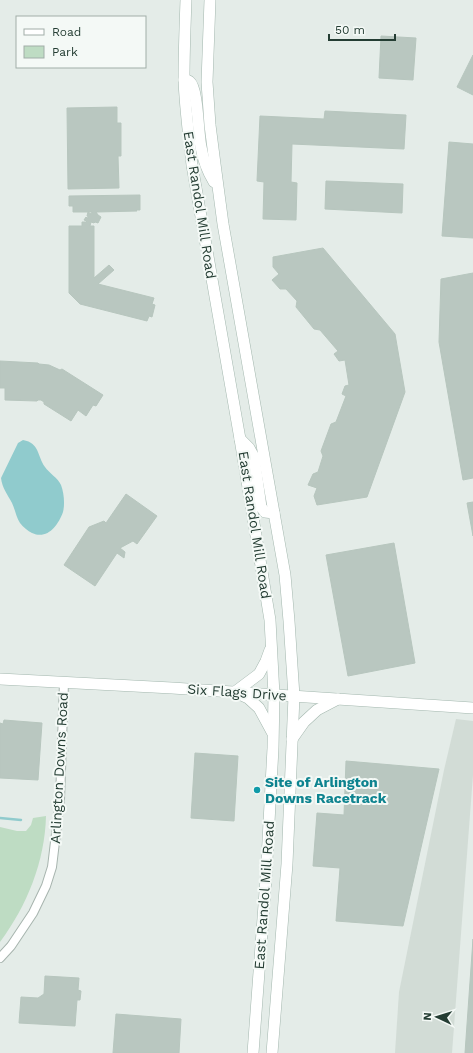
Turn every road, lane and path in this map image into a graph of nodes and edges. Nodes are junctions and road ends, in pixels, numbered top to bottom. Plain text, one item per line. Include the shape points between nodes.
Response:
1 (186, 0) edge
2 (210, 0) edge
3 (184, 80) junction
4 (218, 187) junction
5 (240, 439) junction
6 (274, 513) junction
7 (271, 644) junction
8 (0, 679) edge
9 (64, 682) junction
10 (235, 692) junction
11 (274, 695) junction
12 (294, 696) junction
13 (338, 699) junction
14 (473, 708) edge
15 (273, 735) junction
16 (292, 739) junction
17 (0, 958) edge
18 (253, 1053) edge
19 (272, 1053) edge

1 - 3 main road, East Randol Mill Road
2 - 4 main road, East Randol Mill Road via 207,82
3 - 4 main road via 191,83 195,93 204,160
3 - 5 main road, East Randol Mill Road via 192,165
4 - 6 main road, East Randol Mill Road
5 - 6 main road via 254,457 261,507 265,512
5 - 7 main road, East Randol Mill Road via 264,579
6 - 12 main road, East Randol Mill Road via 285,575
7 - 10 main road via 259,674
7 - 11 main road, East Randol Mill Road
8 - 9 main road, Six Flags Drive
9 - 10 main road, Six Flags Drive
9 - 17 street, Arlington Downs Road via 60,800 52,867 33,913
10 - 11 main road, Six Flags Drive
10 - 15 main road via 248,698 259,708
11 - 12 main road, Six Flags Drive
11 - 15 main road, East Randol Mill Road
12 - 13 main road, Six Flags Drive
12 - 16 main road, East Randol Mill Road
13 - 14 main road, Six Flags Drive
13 - 16 main road via 317,710 304,722
15 - 18 main road, East Randol Mill Road
16 - 19 main road, East Randol Mill Road via 287,864

